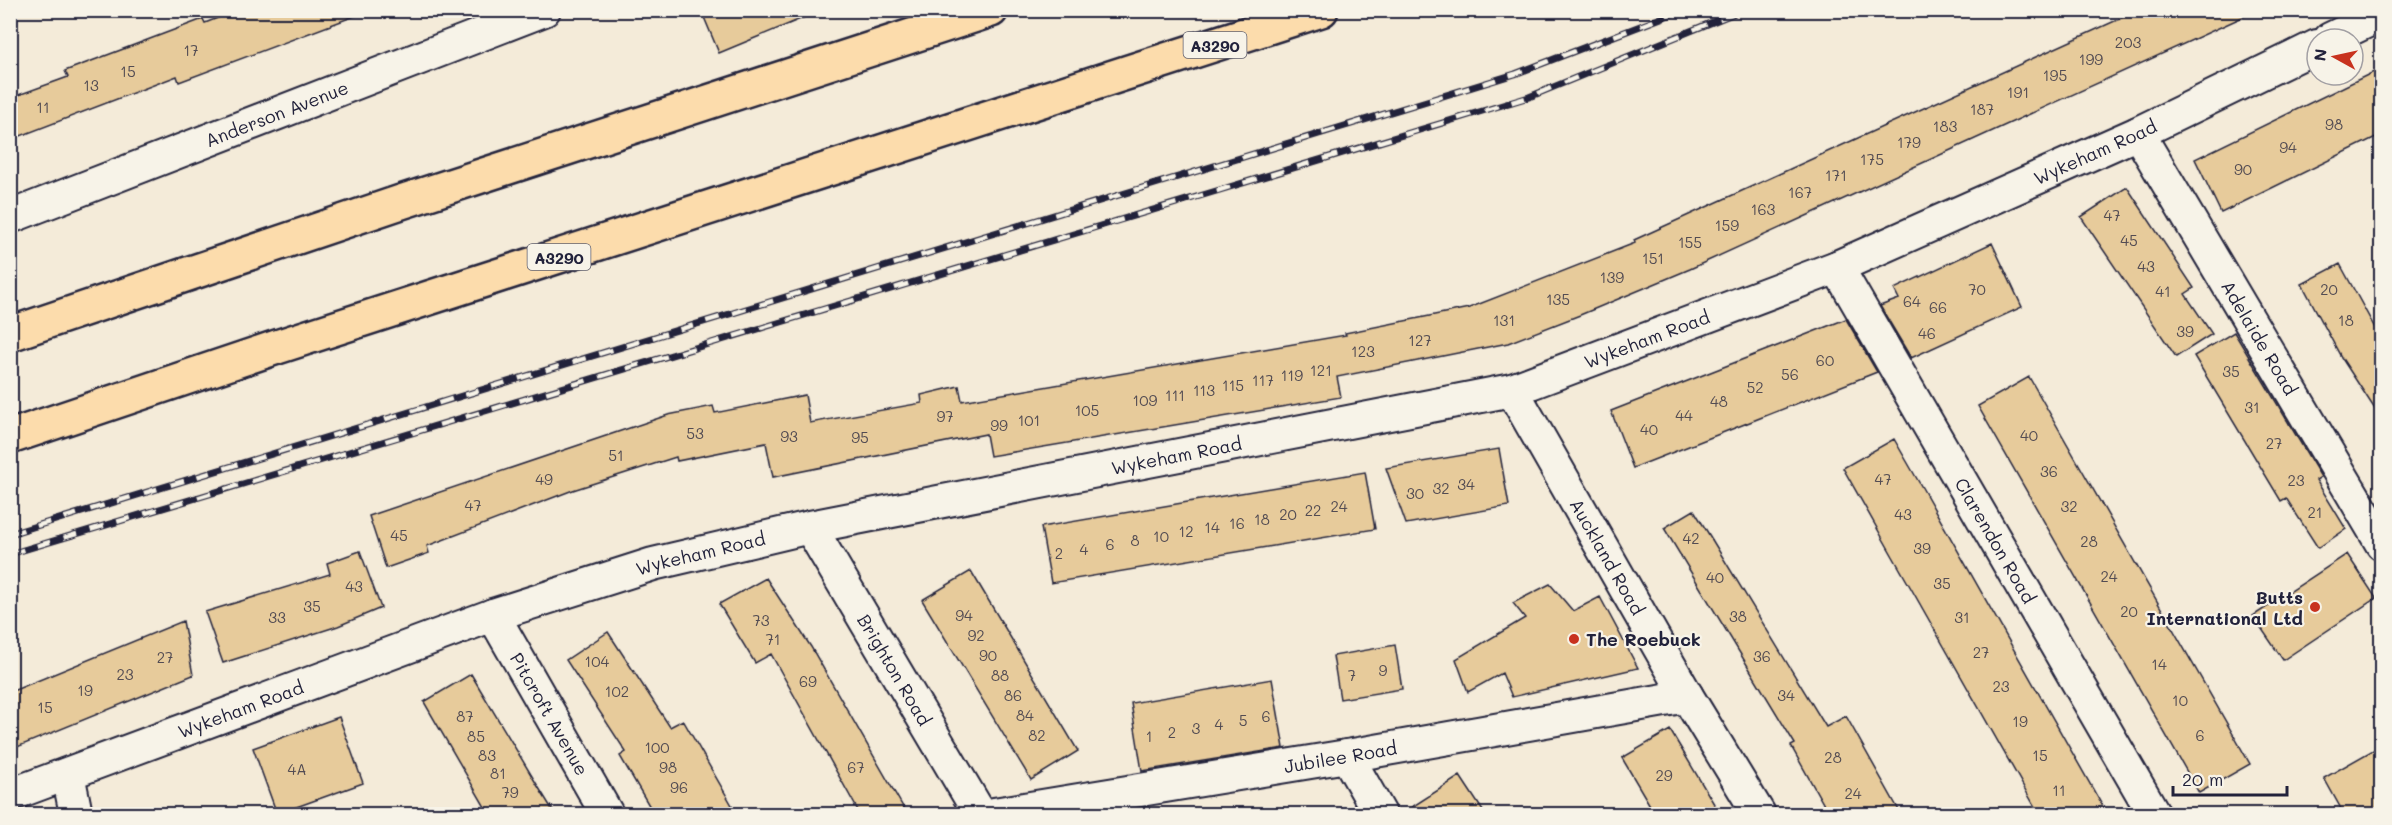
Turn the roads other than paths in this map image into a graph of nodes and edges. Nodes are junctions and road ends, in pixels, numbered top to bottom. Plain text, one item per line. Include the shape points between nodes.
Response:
1 (544, 10) edge
2 (991, 10) edge
3 (1321, 10) edge
4 (2382, 14) edge
5 (2355, 27) edge
6 (2305, 52) edge
7 (2138, 134) junction
8 (10, 217) edge
9 (1837, 267) junction
10 (10, 334) edge
11 (1512, 390) junction
12 (10, 437) edge
13 (810, 527) junction
14 (2382, 544) edge
15 (493, 615) junction
16 (1687, 696) junction
17 (1347, 756) junction
18 (68, 774) junction
19 (10, 795) edge
20 (76, 814) edge
21 (607, 814) edge
22 (980, 814) edge
23 (994, 814) edge
24 (1380, 814) edge
25 (1759, 814) edge
26 (2154, 814) edge

1 - 8 street, Anderson Avenue
2 - 10 main road
3 - 12 main road, A3290
4 - 5 street
6 - 7 street, Wykeham Road
7 - 9 street, Wykeham Road
7 - 14 street, Adelaide Road
9 - 11 street, Wykeham Road
9 - 26 street, Clarendon Road
11 - 13 street, Wykeham Road
11 - 16 street, Auckland Road
13 - 15 street, Wykeham Road via 652,564
13 - 22 street, Brighton Road
15 - 18 street, Wykeham Road
15 - 21 street, Pitcroft Avenue
16 - 17 street, Jubilee Road
16 - 25 street, Auckland Road
17 - 23 street, Jubilee Road
17 - 24 street
18 - 19 street, Wykeham Road
18 - 20 street

